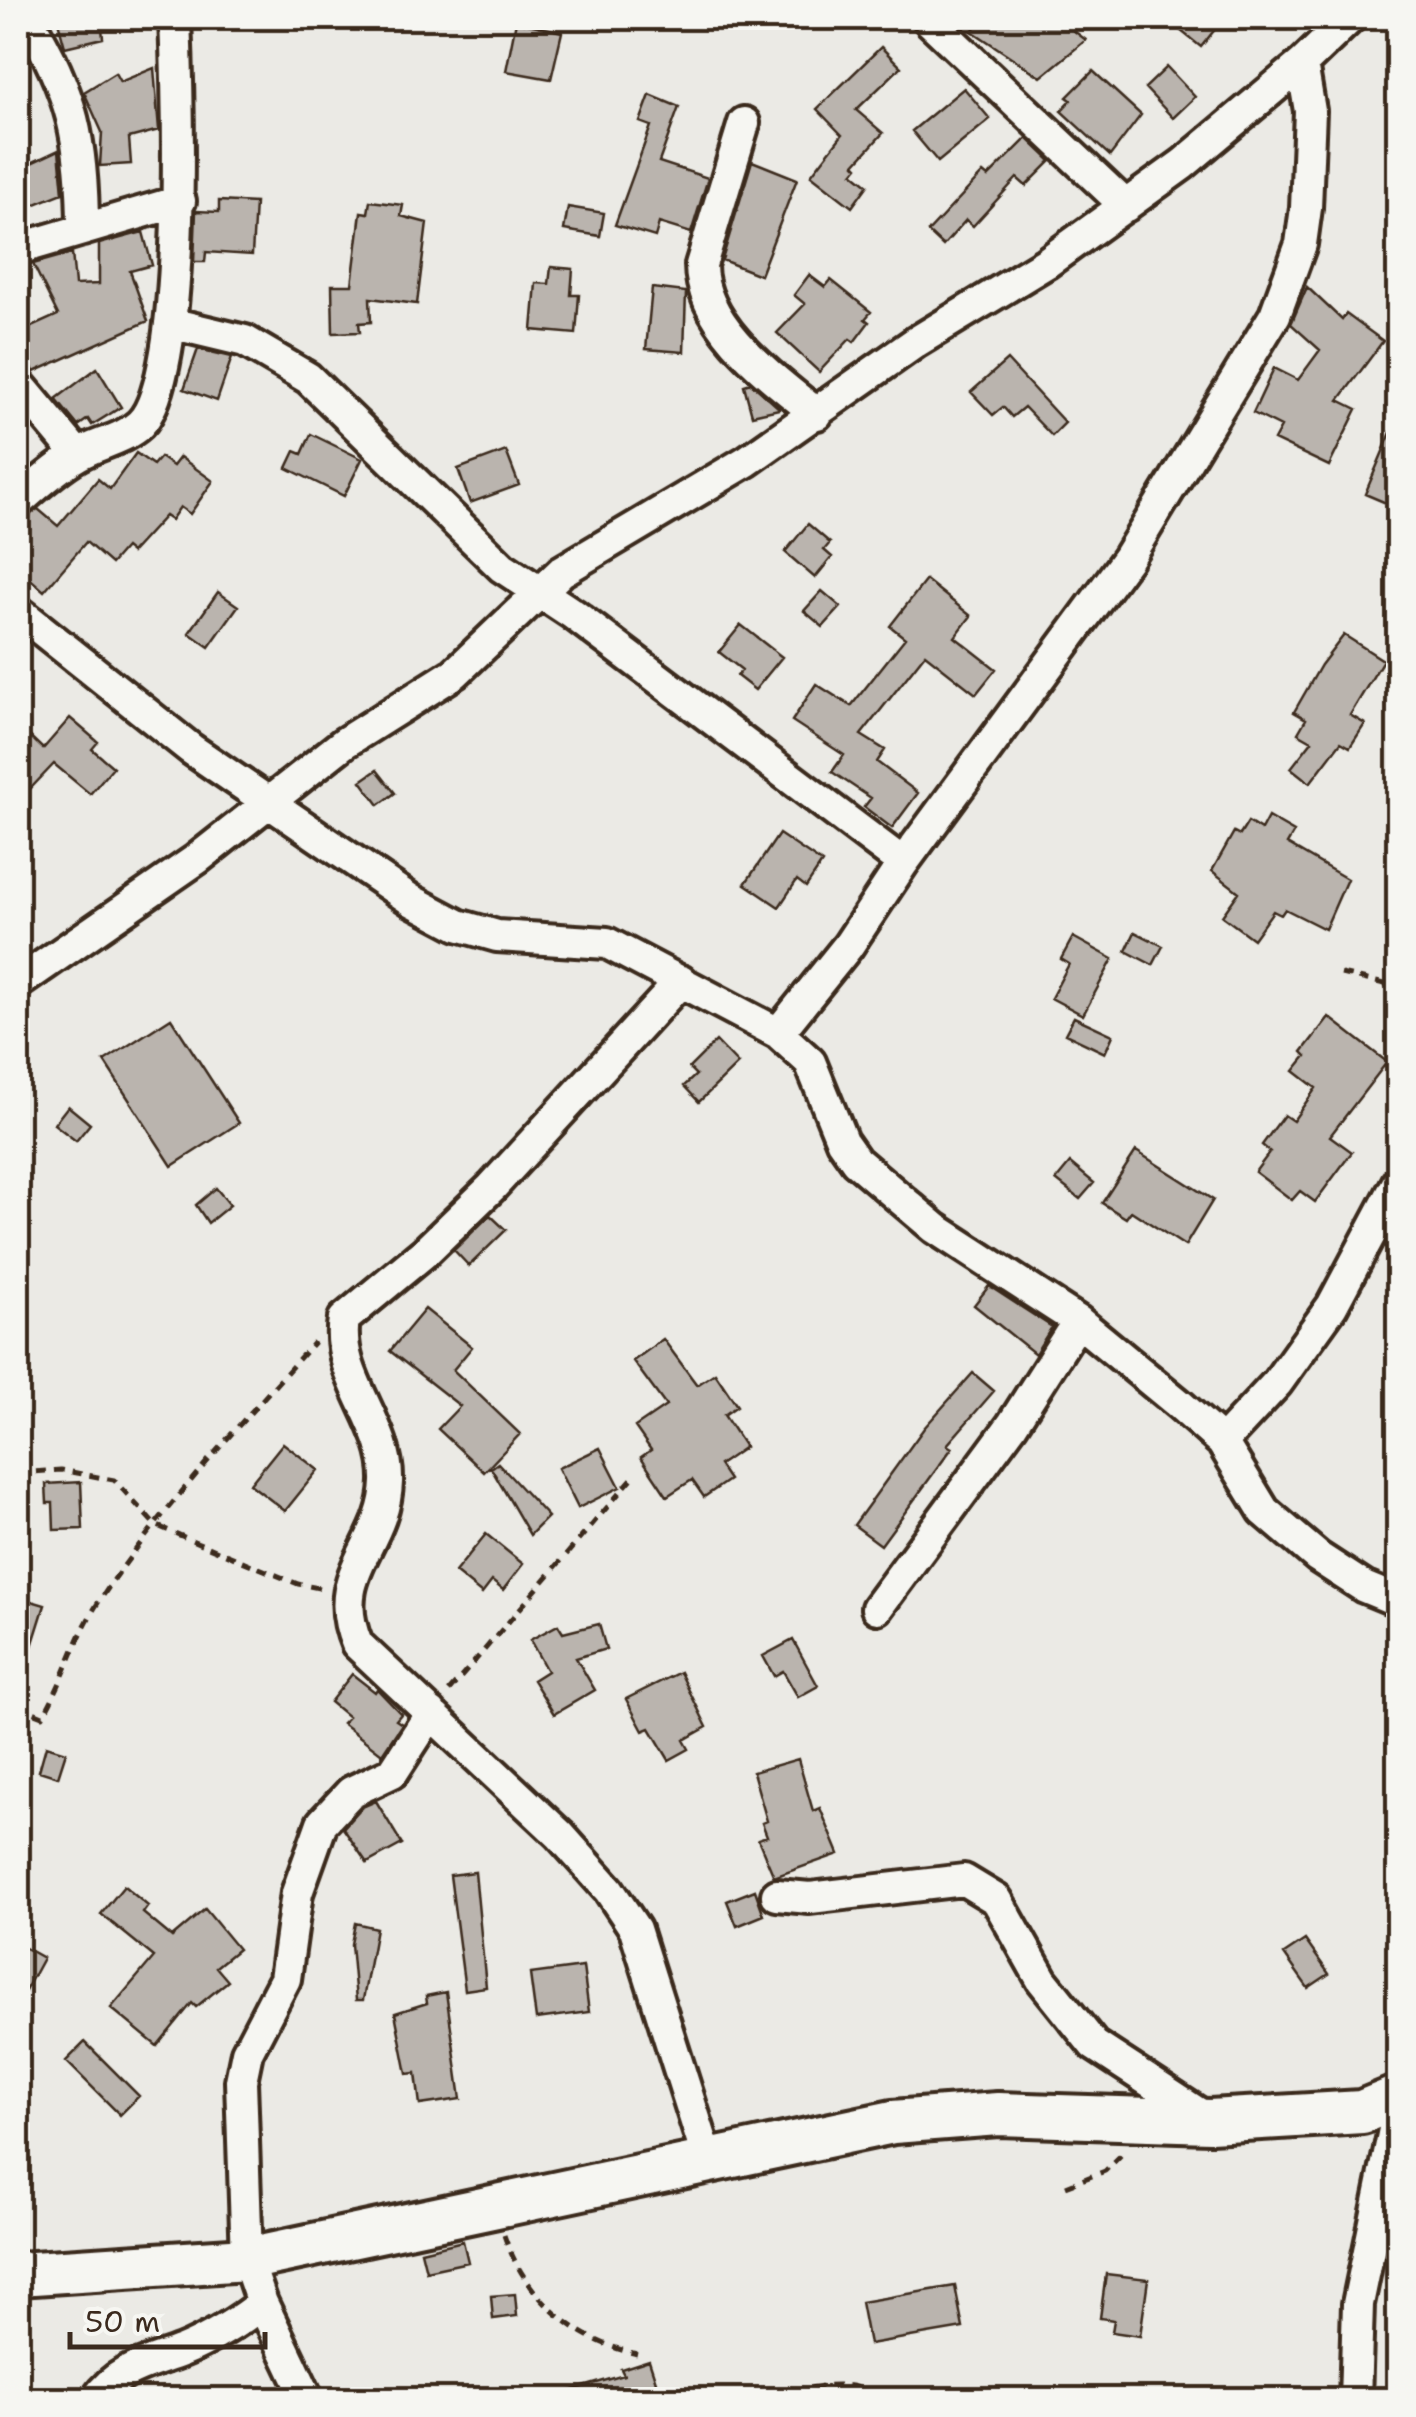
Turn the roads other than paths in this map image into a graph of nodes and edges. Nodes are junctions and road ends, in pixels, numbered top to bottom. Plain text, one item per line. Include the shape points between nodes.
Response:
1 (27, 18) edge
2 (175, 18) edge
3 (1350, 18) edge
4 (930, 20) dead end
5 (1302, 64) junction
6 (744, 122) dead end
7 (180, 201) junction
8 (1126, 206) junction
9 (83, 230) junction
10 (18, 249) edge
11 (170, 322) junction
12 (18, 383) edge
13 (818, 414) junction
14 (78, 455) junction
15 (18, 502) edge
16 (539, 592) junction
17 (18, 611) edge
18 (269, 806) junction
19 (903, 863) junction
20 (682, 981) junction
21 (18, 983) edge
22 (778, 1033) junction
23 (1398, 1182) edge
24 (1078, 1321) junction
25 (1222, 1442) junction
26 (1398, 1600) edge
27 (878, 1608) dead end
28 (431, 1712) junction
29 (777, 1895) dead end
30 (1398, 2097) edge
31 (1398, 2110) edge
32 (1210, 2121) junction
33 (708, 2160) junction
34 (247, 2259) junction
35 (18, 2274) edge
36 (262, 2304) junction
37 (96, 2400) edge
38 (308, 2400) edge
39 (1354, 2400) edge

1 - 9 street via 79,135
2 - 7 street
3 - 5 street
4 - 8 street
5 - 8 street
5 - 19 street via 1310,111 1306,208 1301,244 1274,315 1127,560
6 - 13 street via 701,264 701,288 724,326
7 - 9 street
7 - 11 street
8 - 13 street
9 - 10 street
11 - 14 street via 150,412 128,433
11 - 16 street via 245,341 308,378 457,526
12 - 14 street
13 - 16 street via 599,546
14 - 15 street
16 - 18 street via 456,672 344,744
16 - 19 street
17 - 18 street
18 - 20 street via 458,925 497,936 607,943
18 - 21 street
19 - 22 street
20 - 22 street
20 - 28 street via 492,1186 344,1318 348,1369 380,1436 387,1481 381,1516 346,1594 347,1620 357,1644
22 - 24 street via 810,1062 856,1162 935,1228
23 - 25 street via 1332,1306 1278,1383
24 - 25 street
24 - 27 street via 1012,1425
25 - 26 street via 1264,1510 1318,1557
28 - 33 street via 560,1834 635,1928
28 - 34 street via 393,1772 351,1792 330,1812 297,1893 285,1979 247,2052 242,2081
29 - 32 street via 810,1898 964,1880 980,1888 997,1900 1042,1980 1094,2045
30 - 32 street via 1362,2112
31 - 39 street via 1358,2304
32 - 33 street via 998,2114 893,2122
33 - 34 street
34 - 35 street
34 - 36 street
36 - 37 street via 188,2349 123,2372
36 - 38 street

